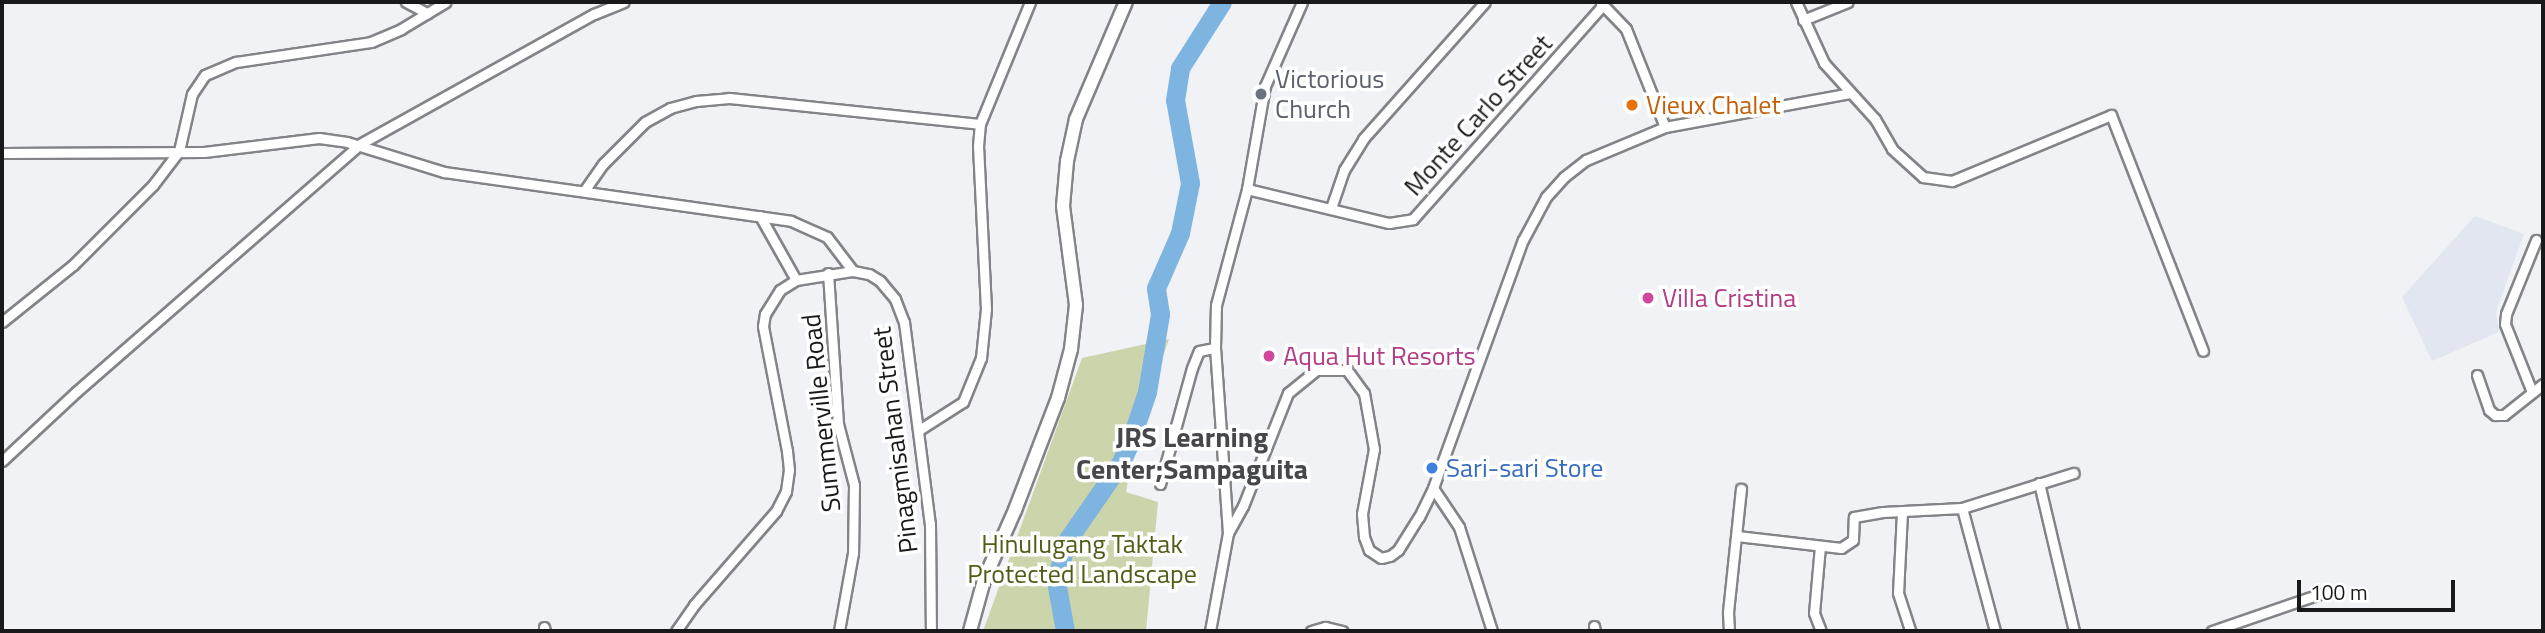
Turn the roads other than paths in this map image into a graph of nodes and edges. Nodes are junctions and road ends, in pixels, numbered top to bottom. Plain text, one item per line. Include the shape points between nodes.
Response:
1 (406, 2) edge
2 (446, 2) edge
3 (624, 2) edge
4 (1030, 2) edge
5 (1126, 2) edge
6 (1302, 2) edge
7 (1485, 2) edge
8 (1796, 2) edge
9 (1848, 2) edge
10 (1601, 3) edge
11 (427, 13) junction
12 (1803, 20) junction
13 (1850, 93) junction
14 (980, 124) junction
15 (1665, 127) junction
16 (360, 144) junction
17 (179, 150) junction
18 (2, 153) edge
19 (1247, 189) junction
20 (584, 191) junction
21 (1331, 208) junction
22 (760, 216) junction
23 (2536, 240) dead end
24 (853, 271) junction
25 (828, 273) junction
26 (796, 280) junction
27 (2, 322) edge
28 (1215, 348) junction
29 (2203, 351) dead end
30 (2477, 374) dead end
31 (2543, 384) edge
32 (2532, 392) junction
33 (919, 430) junction
34 (2, 461) edge
35 (2074, 473) dead end
36 (2039, 483) junction
37 (1160, 484) dead end
38 (1433, 488) junction
39 (1741, 489) dead end
40 (1962, 508) junction
41 (1902, 512) junction
42 (1228, 533) junction
43 (1737, 536) junction
44 (1821, 546) junction
45 (2325, 592) dead end
46 (676, 631) edge
47 (839, 631) edge
48 (932, 631) edge
49 (970, 631) edge
50 (1210, 631) edge
51 (1311, 631) edge
52 (1343, 631) edge
53 (1492, 631) edge
54 (1730, 631) edge
55 (1821, 631) edge
56 (1910, 631) edge
57 (1995, 631) edge
58 (2074, 631) edge
59 (2212, 631) edge

1 - 11 street
2 - 11 street
3 - 16 street via 594,14
4 - 14 street
5 - 49 street via 1076,119 1067,161 1063,205 1076,305 1071,349 1058,398 984,580
6 - 19 street via 1265,86
7 - 21 street via 1363,139 1344,170
8 - 12 street
9 - 12 street
10 - 15 street via 1626,29
10 - 21 street, Monte Carlo Street via 1413,219 1389,223
11 - 17 street via 371,42 236,62 205,75 192,94
12 - 13 street via 1824,64
13 - 15 street
13 - 29 street via 1875,119 1892,149 1923,177 1952,181 2110,115
14 - 20 street via 729,98 696,101 645,122 603,164
14 - 33 street via 986,309 981,358 963,402
15 - 38 street via 1586,160 1546,197 1523,240
16 - 17 street via 319,138 204,152
16 - 20 street via 444,172
16 - 34 street
17 - 18 street
17 - 27 street via 153,185 101,239
19 - 21 street, Monte Carlo Street
19 - 28 street via 1216,305
20 - 22 street
22 - 24 street via 816,230 836,245
22 - 26 street
23 - 32 street via 2505,324
24 - 25 street, Pinagmisahan Street
24 - 33 street, Pinagmisahan Street via 880,281 895,299 904,322
25 - 26 street, Pinagmisahan Street
25 - 47 street, Summerville Road via 838,424 854,485 853,553
26 - 46 street via 780,290 763,326 787,451 786,491 768,520
28 - 37 street via 1199,351 1192,368
28 - 42 street
30 - 32 street via 2495,415 2504,415
31 - 32 street
33 - 48 street, Pinagmisahan Street via 930,524
35 - 36 street
36 - 40 street
36 - 58 street
38 - 42 street via 1398,550 1381,558 1369,550 1362,514 1374,449 1364,393 1347,370 1316,370 1288,393
38 - 53 street via 1459,527
39 - 43 street
40 - 41 street
40 - 57 street
41 - 44 street via 1854,517 1850,543 1841,548
41 - 56 street via 1898,593
42 - 50 street
43 - 44 street
43 - 54 street
44 - 55 street via 1814,612
45 - 59 street
51 - 52 street via 1325,626

